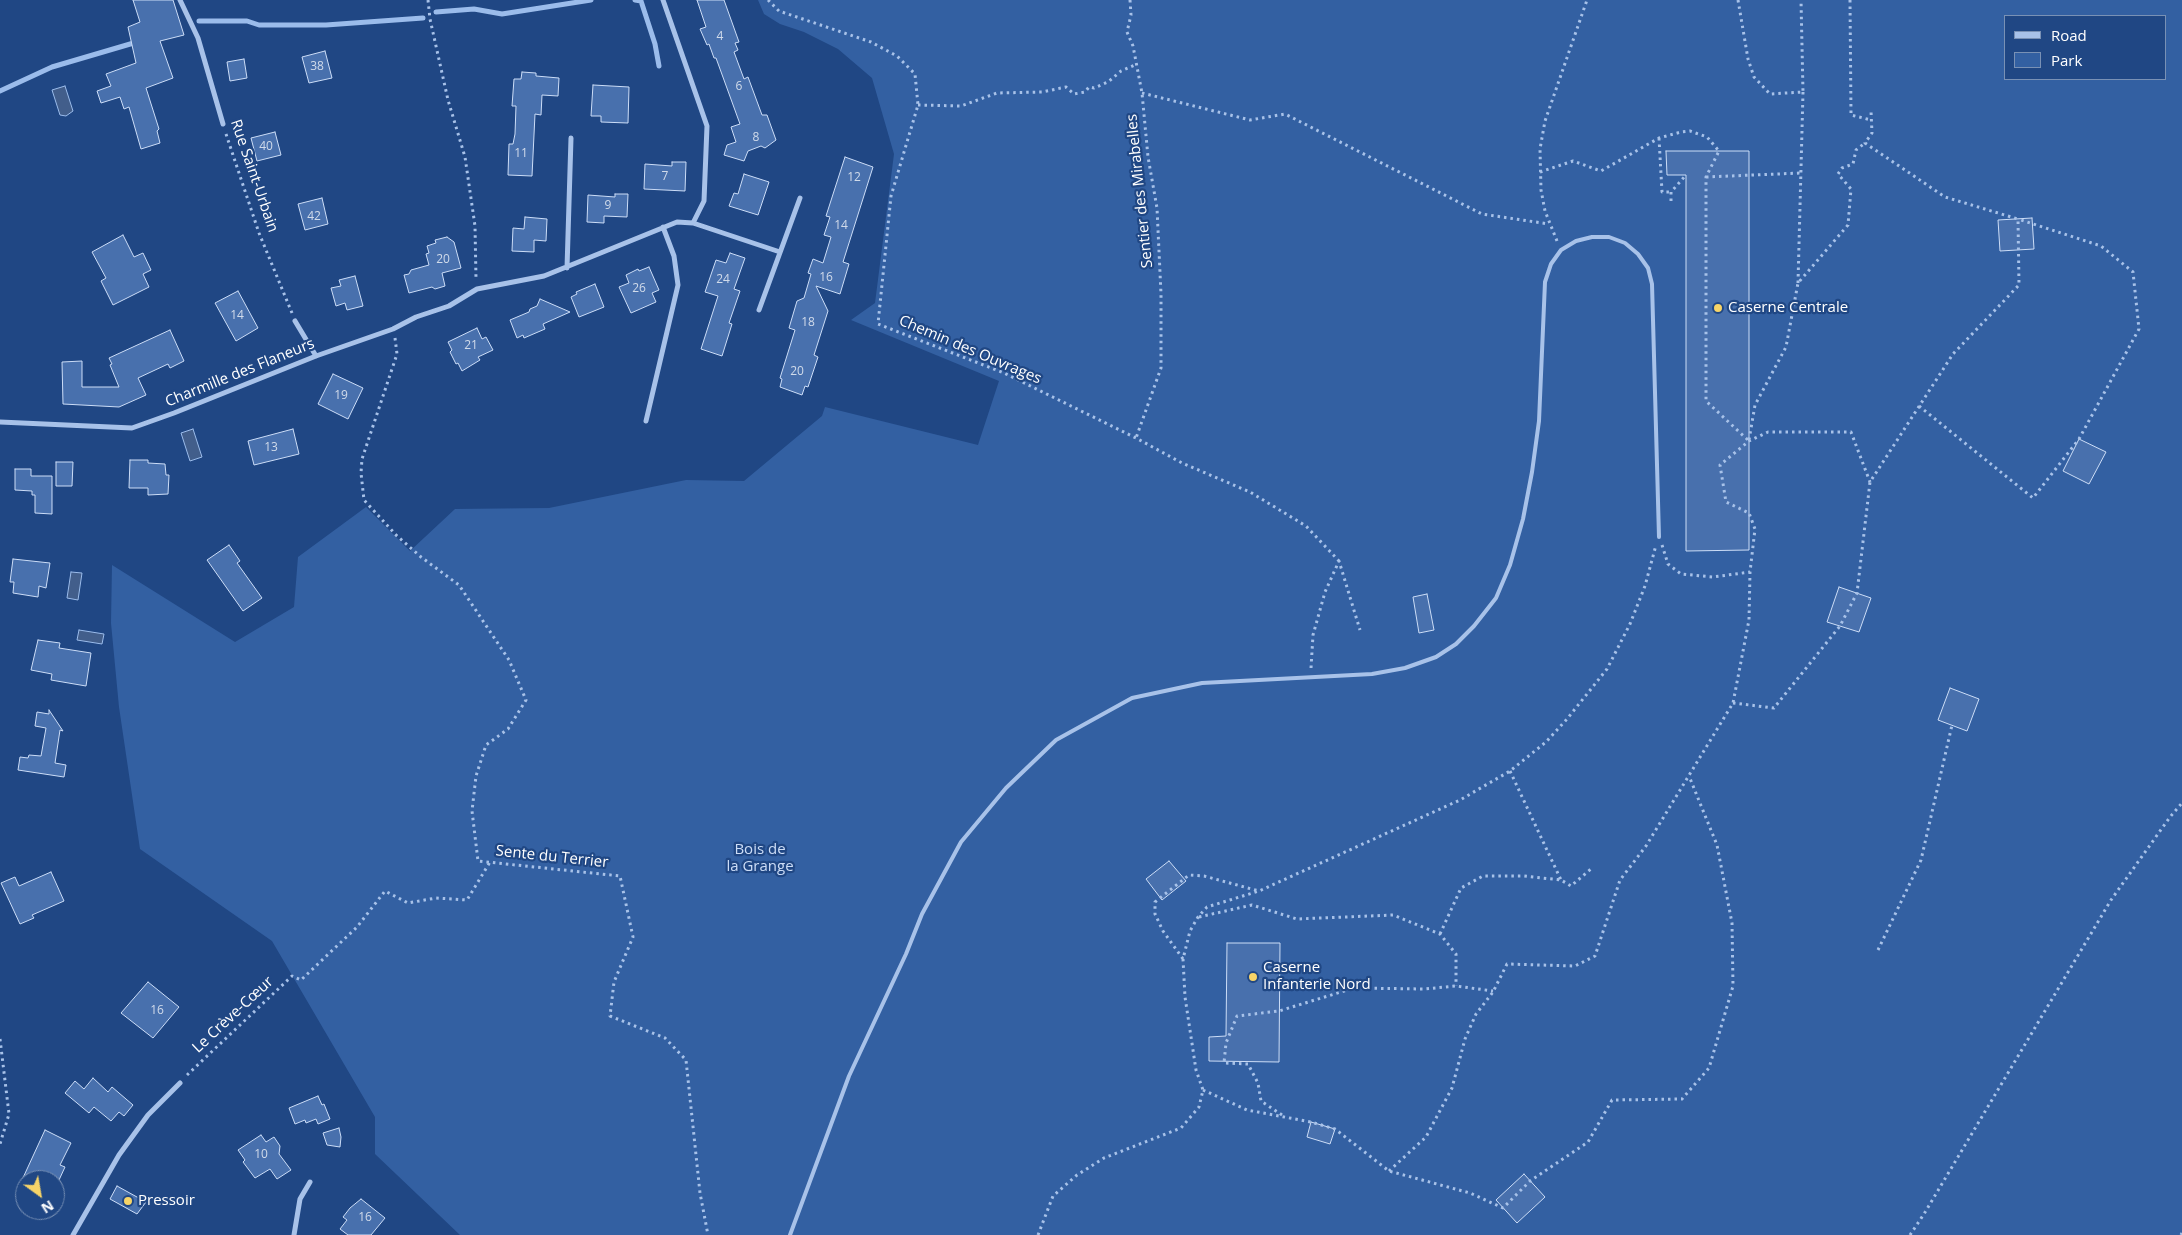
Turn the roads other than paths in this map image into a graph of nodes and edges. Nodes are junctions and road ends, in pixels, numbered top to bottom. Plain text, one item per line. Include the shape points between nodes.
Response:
1 (180, 0) edge
2 (663, 0) edge
3 (223, 124) road end
4 (571, 138) dead end
5 (800, 198) dead end
6 (693, 222) junction
7 (663, 227) junction
8 (780, 252) junction
9 (566, 268) junction
10 (759, 310) dead end
11 (295, 321) road end
12 (316, 356) junction
13 (646, 421) dead end
14 (0, 422) edge
15 (1659, 537) road end
16 (180, 1083) road end
17 (310, 1182) dead end
18 (73, 1235) edge
19 (294, 1235) edge
20 (790, 1235) edge

1 - 3 street, Rue Saint-Urbain via 198,38
2 - 6 street via 707,126 704,201
4 - 9 street
5 - 8 street
6 - 7 street via 677,222
6 - 8 street
7 - 9 street
7 - 13 street via 674,256 678,285
8 - 10 street
9 - 12 street, Charmille des Flaneurs via 544,276 477,289 449,306
11 - 12 street
12 - 14 street, Charmille des Flaneurs via 132,428
15 - 20 lane via 1652,284 1648,268 1625,243 1609,237 1576,241 1562,250 1551,264 1545,282 1539,421 1523,519 1510,565 1496,598 1474,626 1456,644 1436,657 1405,668 1372,674 1202,683 1132,698 1056,740 1006,788 961,842 922,914 849,1076
16 - 18 street via 148,1115 119,1154
17 - 19 street via 300,1199

